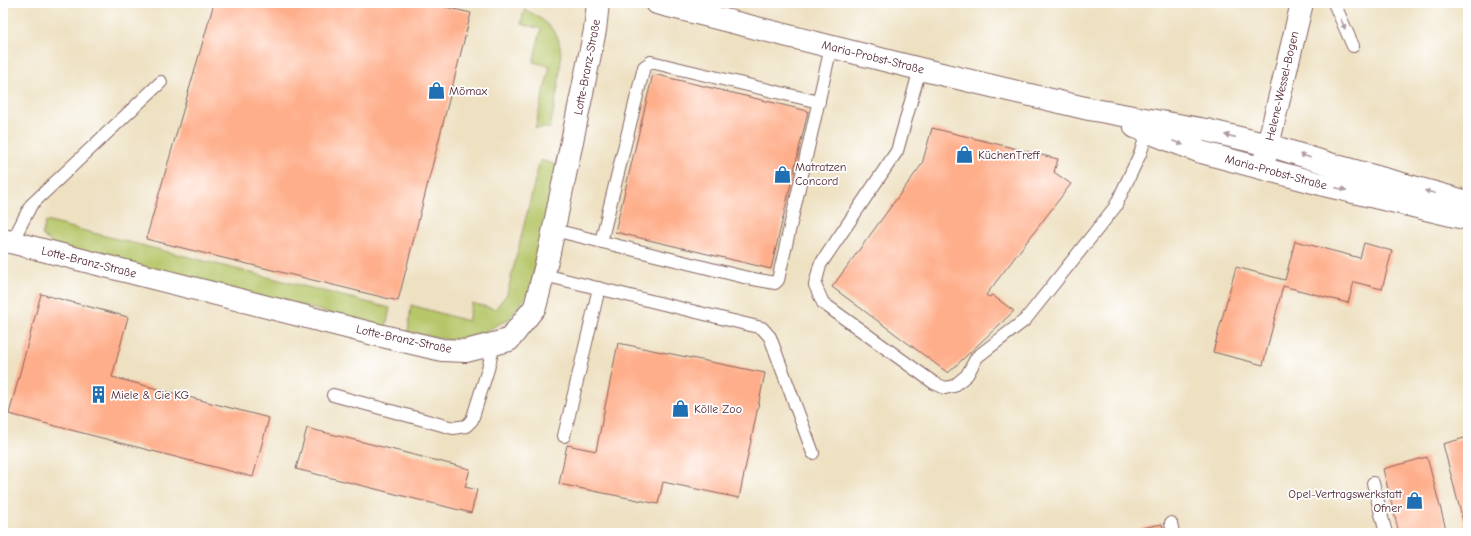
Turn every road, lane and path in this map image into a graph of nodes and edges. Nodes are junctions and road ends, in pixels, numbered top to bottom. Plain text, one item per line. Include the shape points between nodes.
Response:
1 (598, 3) edge
2 (657, 3) edge
3 (1302, 3) edge
4 (1334, 3) edge
5 (1353, 46) dead end
6 (831, 47) junction
7 (920, 69) junction
8 (161, 82) dead end
9 (819, 102) junction
10 (1150, 126) junction
11 (1268, 144) junction
12 (1262, 169) junction
13 (1468, 202) edge
14 (1468, 219) edge
15 (554, 230) junction
16 (7, 241) edge
17 (601, 242) junction
18 (544, 275) junction
19 (599, 288) junction
20 (494, 344) junction
21 (333, 395) dead end
22 (564, 436) dead end
23 (813, 453) dead end
24 (1373, 483) dead end
25 (1386, 533) edge

1 - 15 street, Lotte-Branz-Straße via 595,30
2 - 6 street, Maria-Probst-Straße
3 - 11 street, Helene-Wessel-Bogen
4 -> 5 lane
6 - 7 street, Maria-Probst-Straße
6 - 9 lane
7 - 10 street, Maria-Probst-Straße
7 - 10 lane via 897,152 820,265 815,285 823,303 934,383 945,388 954,386 967,375 977,357 1025,320 1115,207
8 - 16 lane via 31,205
9 - 17 lane via 651,62 644,67
9 - 17 lane via 778,280 775,283
11 -> 10 street, Maria-Probst-Straße via 1206,130
10 -> 12 street, Maria-Probst-Straße via 1201,152
11 - 12 street, Helene-Wessel-Bogen
13 -> 11 street, Maria-Probst-Straße
12 -> 14 street, Maria-Probst-Straße
15 - 17 lane
15 - 18 street, Lotte-Branz-Straße
16 - 20 street, Lotte-Branz-Straße via 442,350 466,351
18 - 19 lane
18 - 20 street, Lotte-Branz-Straße via 535,307 509,340
19 - 22 lane
19 - 23 lane via 762,328 770,337
20 - 21 lane via 472,420 466,426 453,428
24 - 25 lane

